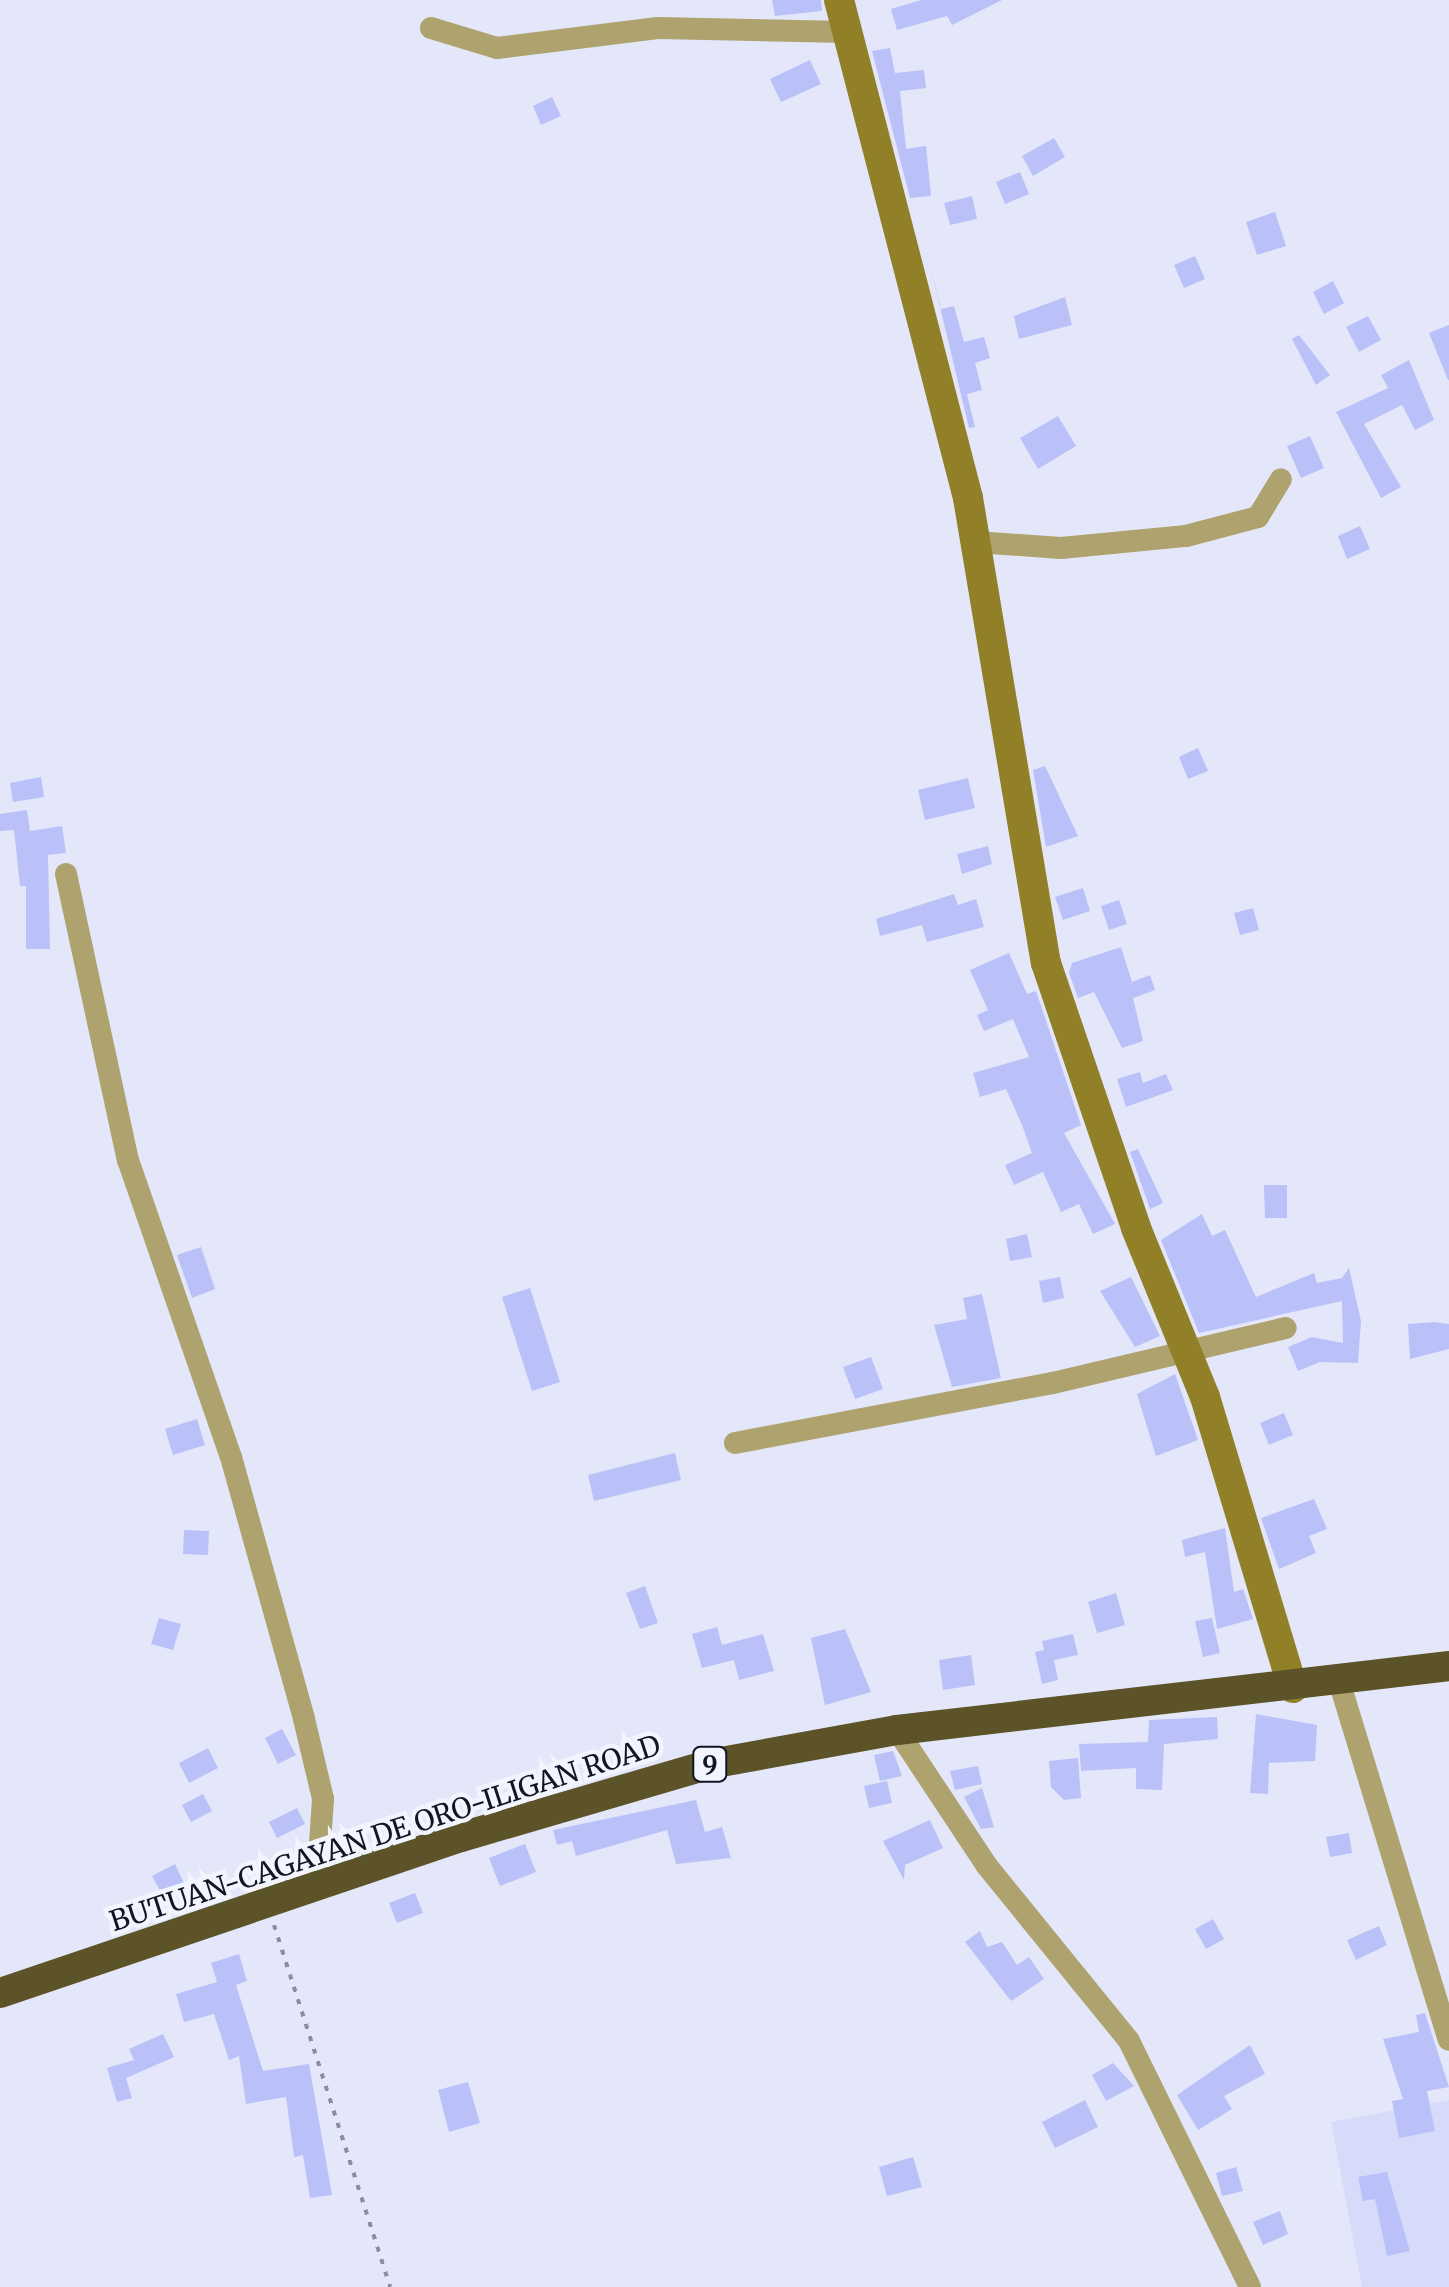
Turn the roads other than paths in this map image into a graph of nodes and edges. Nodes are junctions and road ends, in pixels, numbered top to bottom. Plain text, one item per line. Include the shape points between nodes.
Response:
1 (839, 0) edge
2 (432, 28) dead end
3 (846, 32) junction
4 (1281, 479) dead end
5 (976, 542) junction
6 (66, 874) dead end
7 (1286, 1328) dead end
8 (1188, 1354) junction
9 (735, 1442) dead end
10 (1449, 1666) edge
11 (1339, 1681) junction
12 (1293, 1688) junction
13 (897, 1730) junction
14 (318, 1887) junction
15 (0, 1993) edge
16 (1449, 2040) edge
17 (1250, 2287) edge

1 - 3 street
2 - 3 street via 497,48 625,30
3 - 5 street
4 - 5 street via 1258,516 1186,536 1081,548
5 - 8 street via 1046,963
6 - 14 street via 128,1160 231,1457 304,1719 322,1799
7 - 8 street
8 - 9 street
8 - 12 street
10 - 11 highway, BUTUAN-CAGAYAN DE ORO-ILIGAN ROAD / 9
11 - 12 highway, BUTUAN-CAGAYAN DE ORO-ILIGAN ROAD / 9
11 - 16 street
12 - 13 highway, BUTUAN-CAGAYAN DE ORO-ILIGAN ROAD / 9
13 - 14 highway, BUTUAN-CAGAYAN DE ORO-ILIGAN ROAD / 9 via 693,1769
13 - 17 street via 987,1866 1129,2041
14 - 15 highway, BUTUAN-CAGAYAN DE ORO-ILIGAN ROAD / 9

